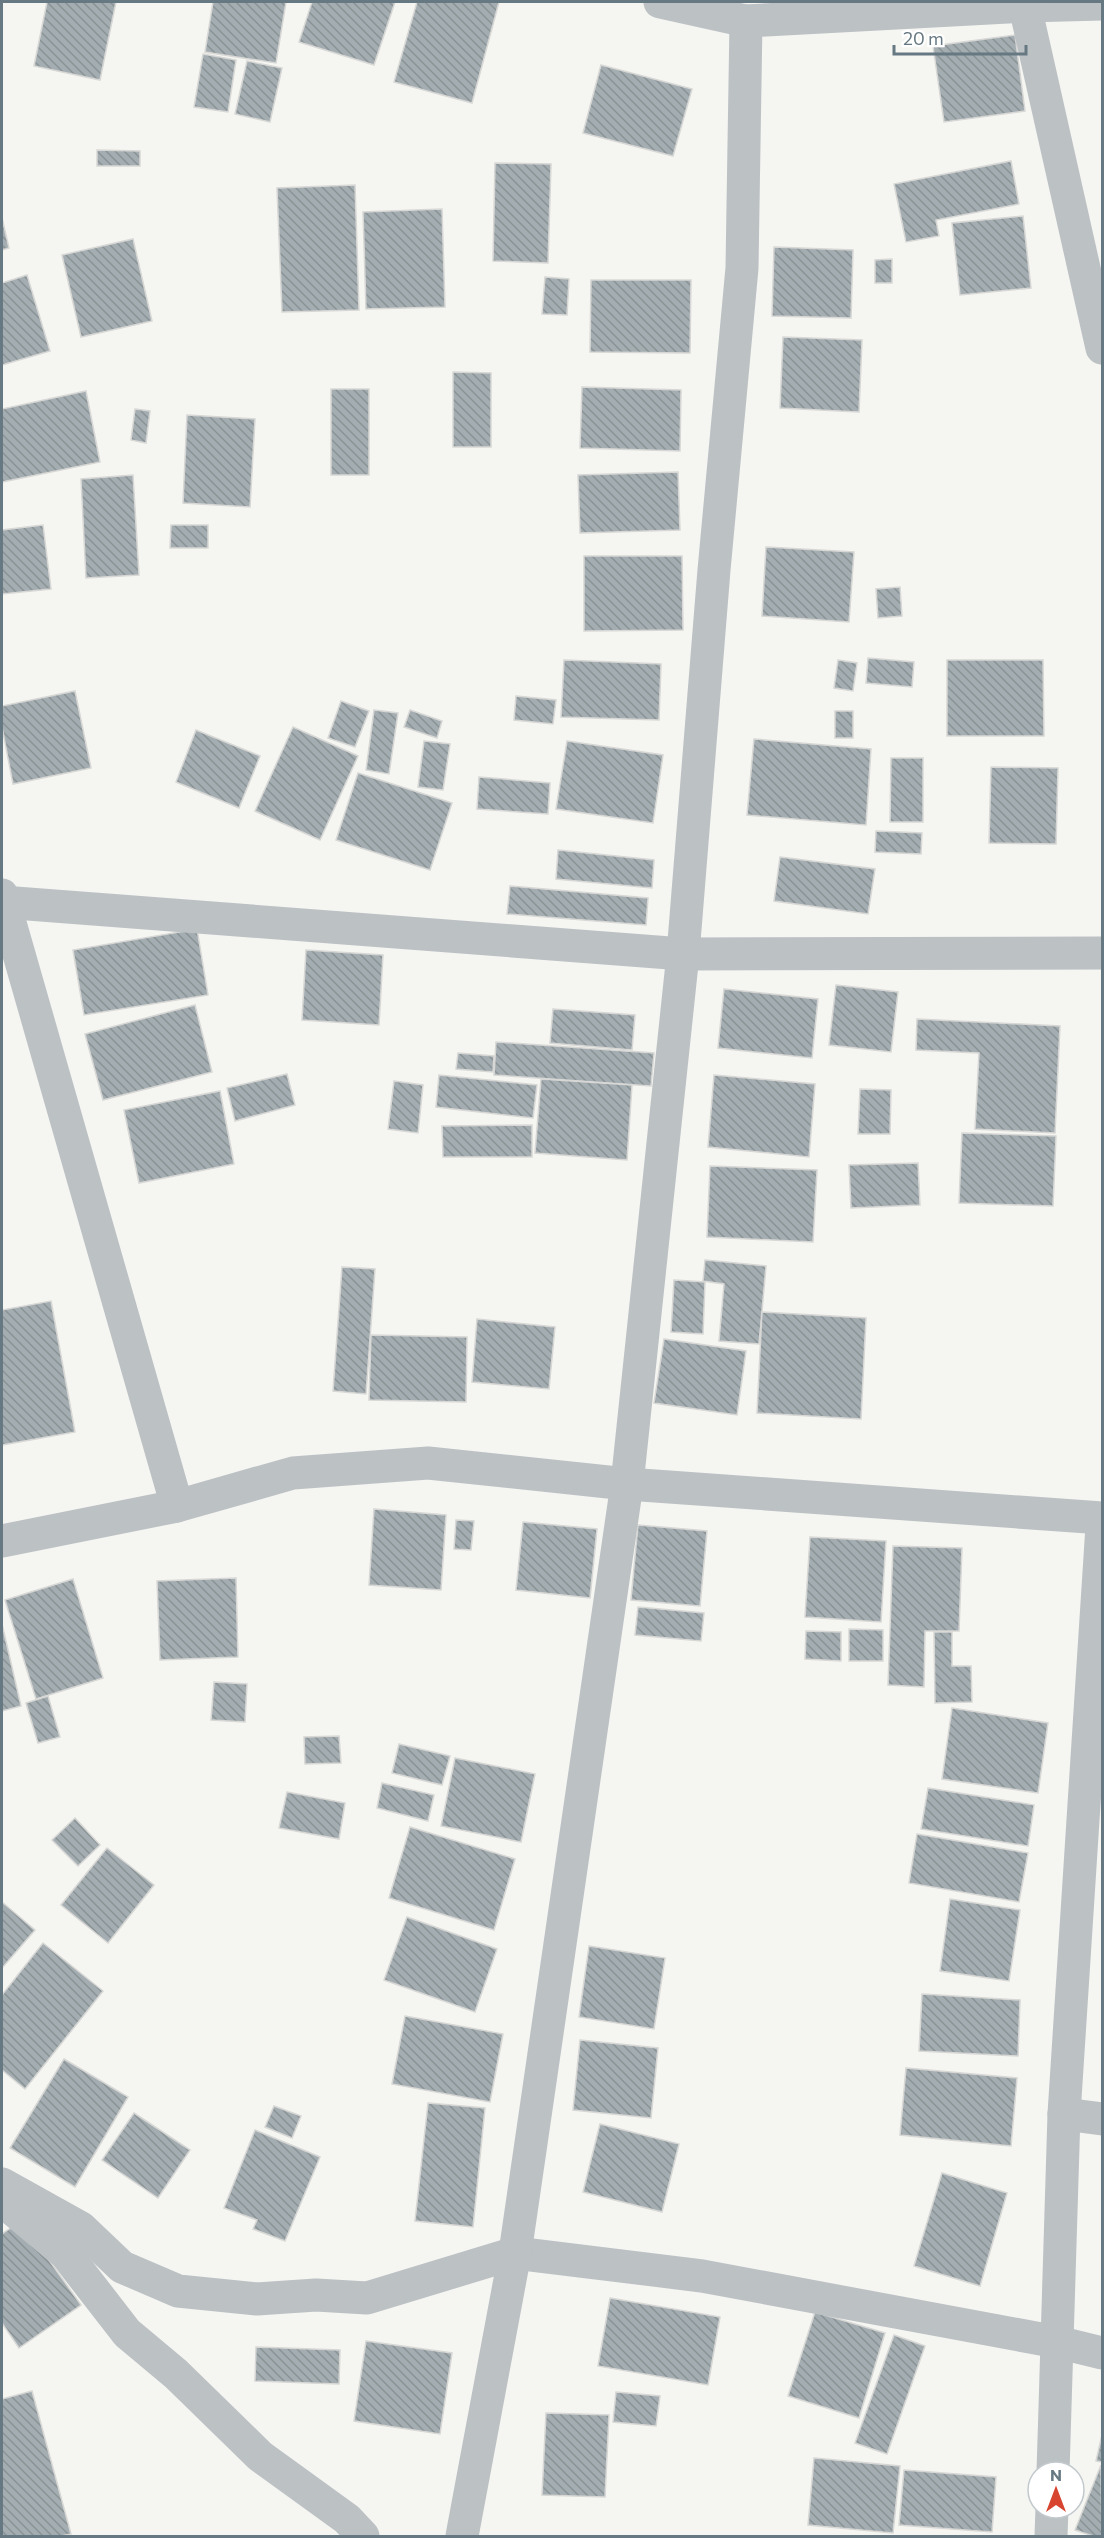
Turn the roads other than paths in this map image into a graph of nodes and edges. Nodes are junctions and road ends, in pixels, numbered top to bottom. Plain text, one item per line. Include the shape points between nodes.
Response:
1 (660, 2) edge
2 (1025, 4) edge
3 (1102, 4) edge
4 (746, 21) junction
5 (1102, 348) edge
6 (2, 900) edge
7 (1102, 953) edge
8 (683, 954) junction
9 (627, 1484) junction
10 (177, 1506) junction
11 (1102, 1518) edge
12 (1102, 1526) edge
13 (2, 1541) edge
14 (1064, 2114) junction
15 (1102, 2119) edge
16 (2, 2184) edge
17 (2, 2199) edge
18 (515, 2253) junction
19 (1057, 2342) junction
20 (1102, 2353) edge
21 (1053, 2460) edge
22 (1052, 2520) edge
23 (363, 2536) edge
24 (462, 2536) edge
25 (1051, 2536) edge

1 - 4 street
2 - 3 street
2 - 4 street
2 - 5 street
4 - 8 street via 742,268
6 - 8 street
6 - 10 street
7 - 8 street
8 - 9 street
9 - 10 street via 428,1462 292,1473
9 - 11 street
9 - 18 street
10 - 13 street
12 - 14 street
14 - 15 street
14 - 19 street
16 - 18 street via 81,2228 122,2267 178,2291 258,2299 316,2295 367,2298
17 - 23 street via 64,2253 127,2334 176,2374 260,2456 347,2519
18 - 19 street via 702,2276
18 - 24 street
19 - 20 street
19 - 21 street
22 - 25 street

